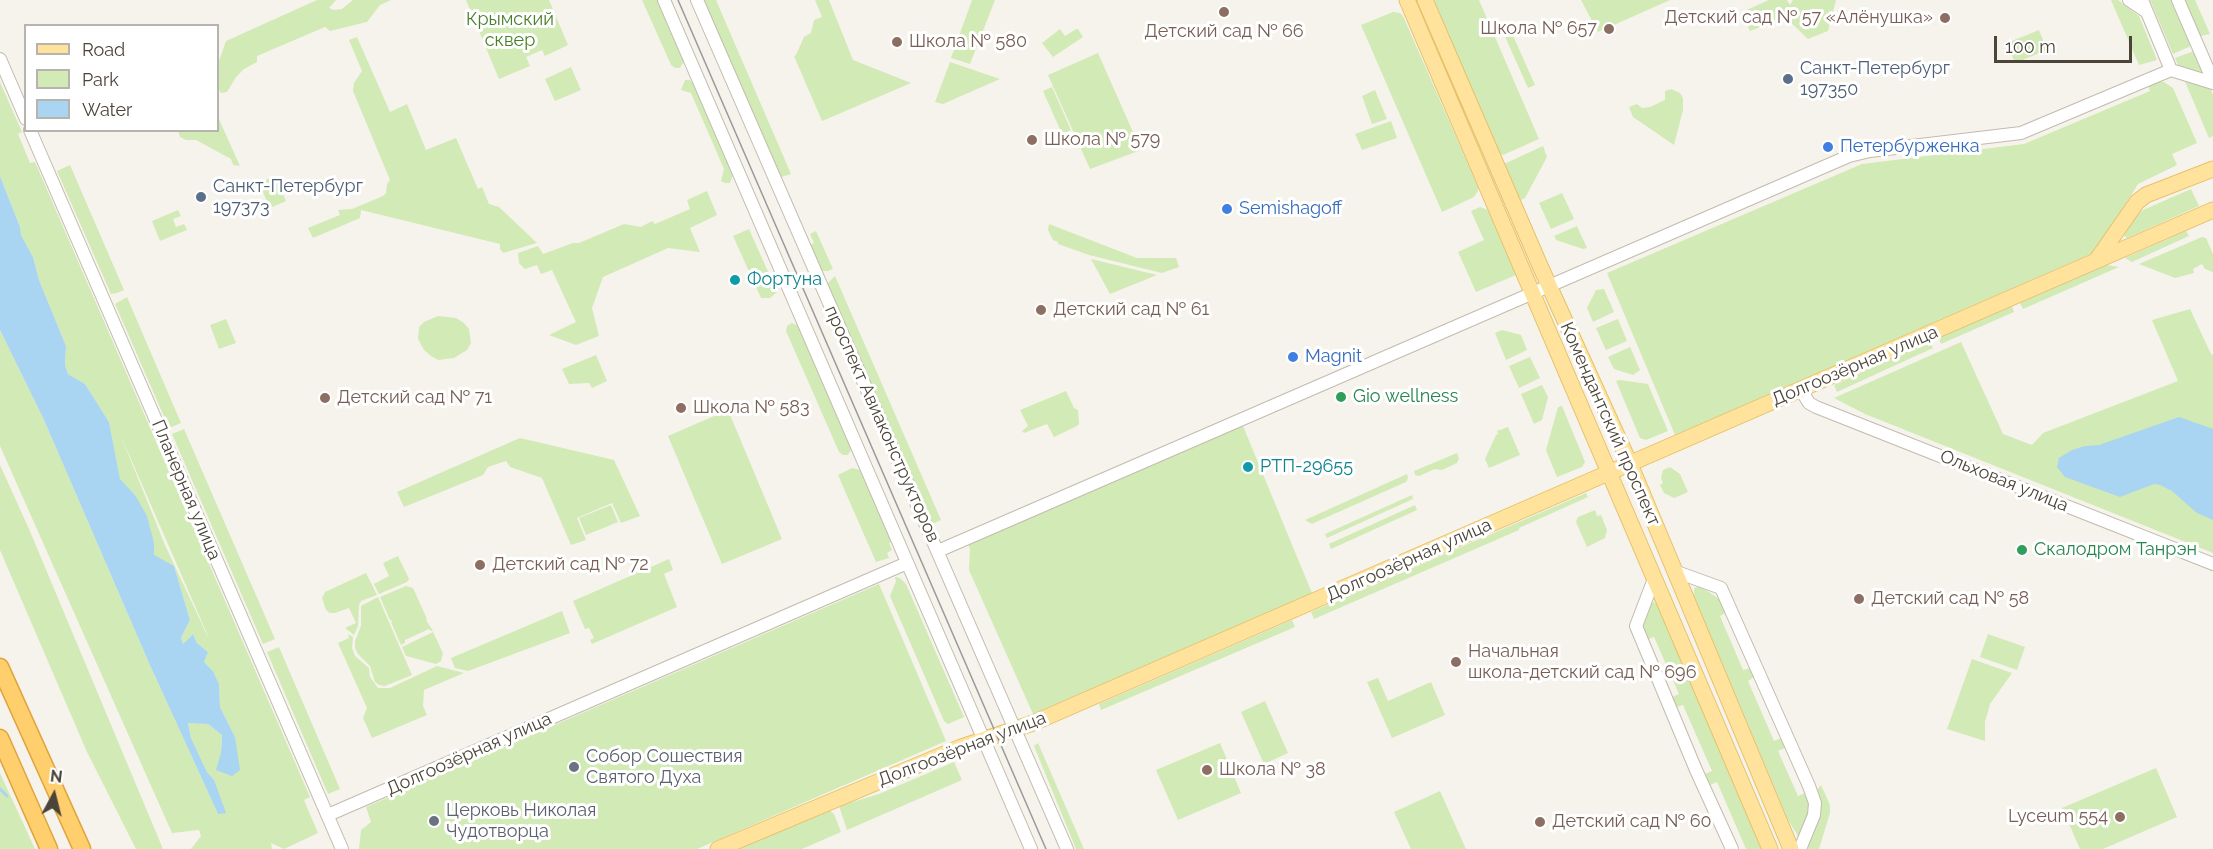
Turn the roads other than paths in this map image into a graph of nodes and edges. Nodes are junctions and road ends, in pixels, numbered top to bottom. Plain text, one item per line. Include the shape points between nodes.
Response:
1 (664, 0) edge
2 (697, 0) edge
3 (1407, 0) edge
4 (1425, 0) edge
5 (2129, 0) edge
6 (2178, 0) edge
7 (2145, 6) edge
8 (2208, 53) edge
9 (0, 59) edge
10 (2171, 70) junction
11 (2213, 82) edge
12 (24, 114) edge
13 (31, 132) edge
14 (2213, 169) edge
15 (2213, 210) edge
16 (2096, 261) junction
17 (1549, 285) junction
18 (1533, 292) junction
19 (1801, 390) junction
20 (1630, 464) junction
21 (1608, 473) junction
22 (938, 551) junction
23 (907, 563) junction
24 (2213, 564) edge
25 (1674, 571) junction
26 (1654, 579) junction
27 (0, 667) edge
28 (1015, 729) junction
29 (0, 738) edge
30 (984, 739) junction
31 (328, 815) junction
32 (49, 849) edge
33 (82, 849) edge
34 (342, 849) edge
35 (718, 849) edge
36 (1031, 849) edge
37 (1067, 849) edge
38 (1732, 849) edge
39 (1770, 849) edge
40 (1791, 849) edge
41 (1800, 849) edge

1 - 23 street, проспект Авиаконструкторов
2 - 22 street, проспект Авиаконструкторов
3 - 18 main road, Комендантский проспект
4 - 17 main road, Комендантский проспект
5 - 7 street
6 - 8 street
7 - 10 street
8 - 11 street
9 - 12 street
10 - 11 street
10 - 17 street via 2021,133 1849,156
13 - 31 street, Планерная улица
14 - 16 main road via 2137,202
15 - 16 main road, Долгоозёрная улица
16 - 19 main road, Долгоозёрная улица
17 - 18 street
17 - 20 main road, Комендантский проспект
18 - 21 main road, Комендантский проспект
18 - 22 street
19 - 20 main road, Долгоозёрная улица
19 - 24 street, Ольховая улица via 1816,407
20 - 21 main road, Долгоозёрная улица
20 - 25 main road, Комендантский проспект
21 - 26 main road, Комендантский проспект
21 - 28 main road, Долгоозёрная улица
22 - 28 street, проспект Авиаконструкторов
23 - 30 street, проспект Авиаконструкторов
23 - 31 street, Долгоозёрная улица
25 - 40 main road, Комендантский проспект
25 - 41 street via 1721,588 1815,804
26 - 38 street via 1636,626
26 - 39 main road, Комендантский проспект
27 - 33 highway
28 - 30 main road, Долгоозёрная улица
28 - 37 street, проспект Авиаконструкторов
29 - 32 highway
30 - 35 main road, Долгоозёрная улица
30 - 36 street, проспект Авиаконструкторов
31 - 34 street, Планерная улица

